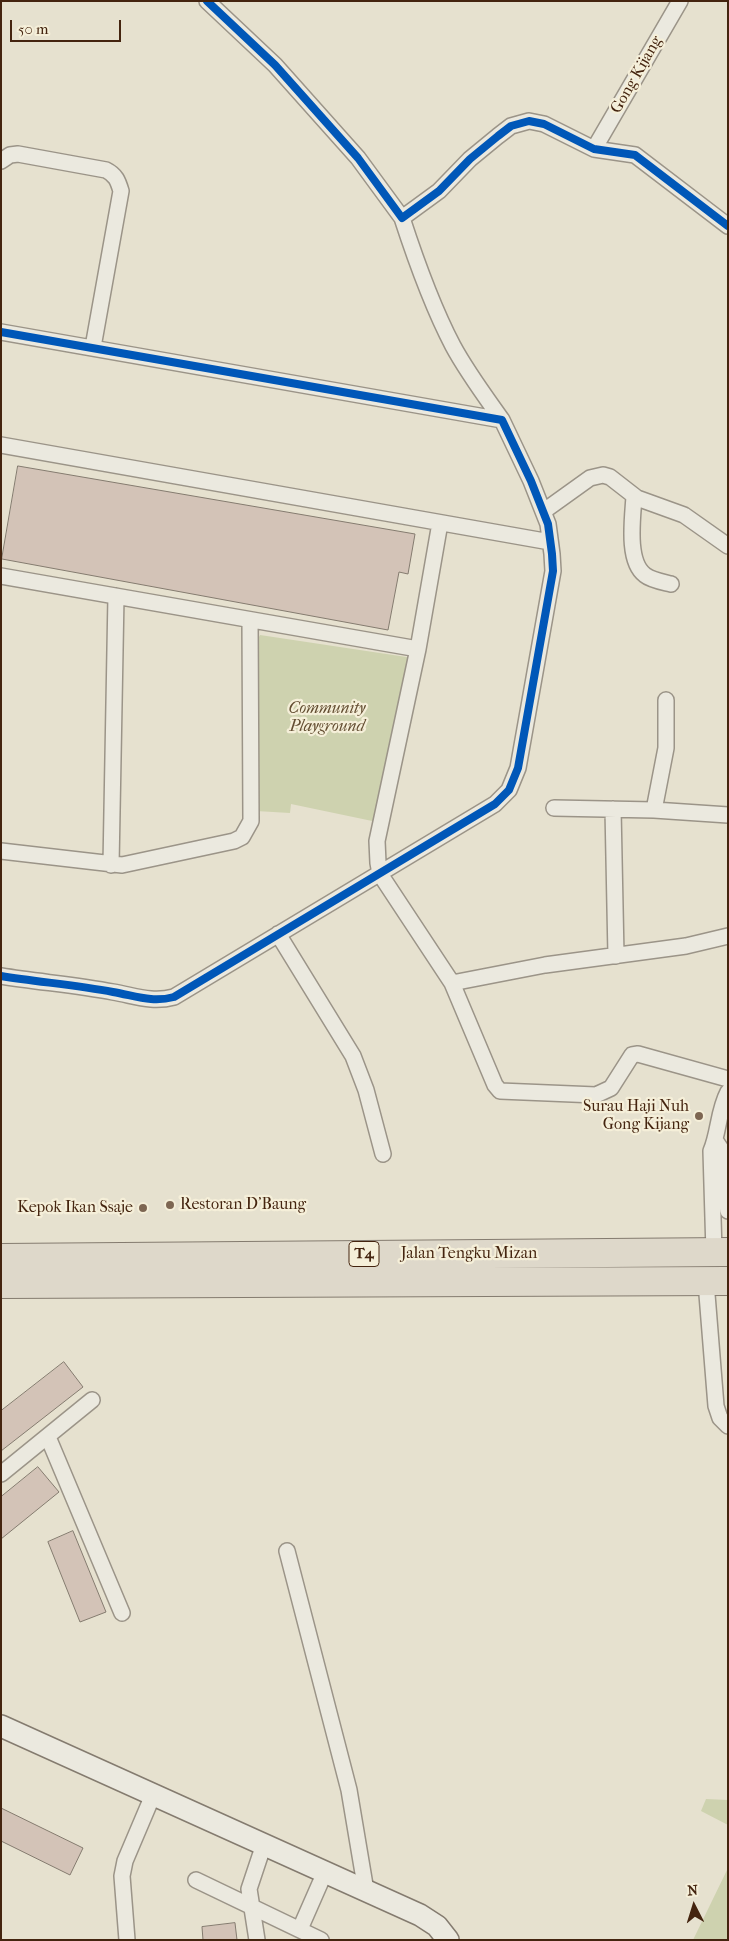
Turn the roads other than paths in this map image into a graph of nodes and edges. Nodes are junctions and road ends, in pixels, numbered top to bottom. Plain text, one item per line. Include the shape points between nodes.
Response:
1 (206, 1) edge
2 (680, 1) edge
3 (594, 149) junction
4 (1, 161) edge
5 (402, 218) junction
6 (728, 226) edge
7 (1, 332) edge
8 (93, 347) junction
9 (502, 420) junction
10 (1, 445) edge
11 (634, 496) junction
12 (544, 512) junction
13 (440, 523) junction
14 (550, 542) junction
15 (728, 546) edge
16 (1, 576) edge
17 (671, 584) dead end
18 (116, 596) junction
19 (250, 620) junction
20 (418, 650) junction
21 (666, 700) dead end
22 (554, 808) dead end
23 (614, 809) junction
24 (654, 810) junction
25 (728, 815) edge
26 (1, 851) edge
27 (112, 865) junction
28 (380, 874) junction
29 (278, 934) junction
30 (728, 936) edge
31 (616, 956) junction
32 (1, 976) edge
33 (452, 983) junction
34 (728, 1078) edge
35 (728, 1092) edge
36 (715, 1140) junction
37 (383, 1154) dead end
38 (728, 1210) edge
39 (721, 1252) edge
40 (1, 1258) edge
41 (717, 1281) edge
42 (1, 1284) edge
43 (92, 1400) dead end
44 (725, 1420) edge
45 (48, 1437) junction
46 (1, 1474) edge
47 (287, 1551) dead end
48 (122, 1613) dead end
49 (1, 1726) edge
50 (153, 1794) junction
51 (264, 1844) junction
52 (325, 1872) junction
53 (196, 1880) dead end
54 (366, 1891) junction
55 (251, 1906) junction
56 (300, 1929) junction
57 (127, 1940) edge
58 (257, 1940) edge
59 (321, 1940) edge
60 (448, 1940) edge

1 - 5 street via 275,65 358,158
2 - 3 street, Gong Kijang
3 - 5 street via 537,121 521,122 511,126 439,191
3 - 6 street via 635,155
4 - 8 street via 10,155 28,156 106,170 118,180 121,191
5 - 9 street via 417,264 452,345
7 - 8 street
8 - 9 street
9 - 12 street
10 - 13 street
11 - 12 street via 610,477 595,476
11 - 15 street via 684,515
11 - 17 street via 632,532 638,566 646,576
12 - 14 street
13 - 14 street
13 - 20 street
14 - 28 street via 552,571 515,778 509,790 495,804
16 - 18 street
18 - 19 street
18 - 27 street
19 - 20 street
19 - 27 street via 249,827 234,841
20 - 28 street via 377,841
21 - 24 street via 666,748
22 - 23 street
23 - 24 street
23 - 31 street
24 - 25 street
26 - 27 street
28 - 29 street
28 - 33 street
29 - 32 street via 174,997 161,1001
29 - 37 street via 353,1056
30 - 31 street
31 - 33 street
33 - 34 street via 500,1091 596,1095 611,1088 632,1055 638,1054
35 - 36 street via 721,1104
36 - 38 street via 721,1149
36 - 39 street via 710,1165
39 - 40 highway, Jalan Tengku Mizan / T4
41 - 42 highway, Jalan Tengku Mizan / T4
41 - 44 street via 716,1406
43 - 45 street
45 - 46 street
45 - 48 street
47 - 54 street via 349,1790
49 - 50 street
50 - 51 street
50 - 57 street via 122,1876
51 - 52 street
51 - 55 street via 250,1884
52 - 54 street
52 - 56 street
53 - 55 street
54 - 60 street via 420,1915 437,1926
55 - 56 street
55 - 58 street
56 - 59 street

